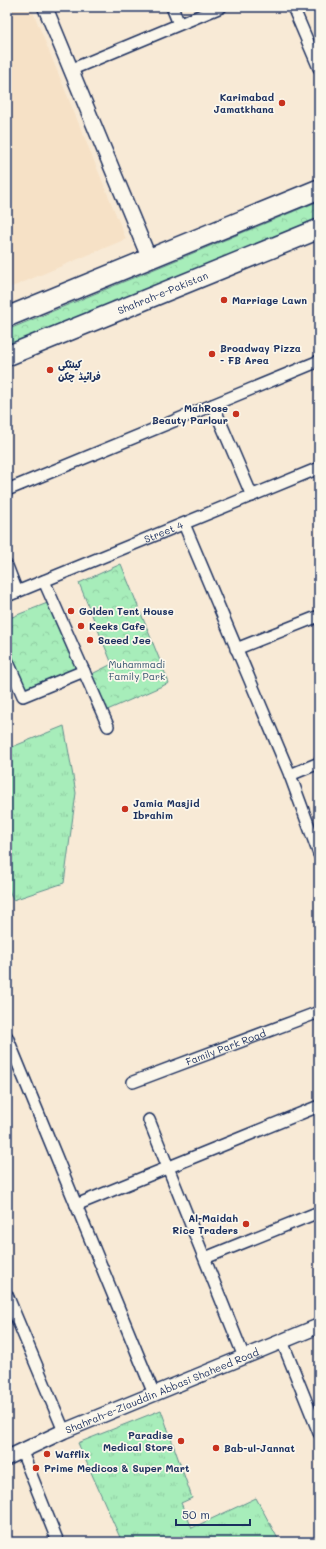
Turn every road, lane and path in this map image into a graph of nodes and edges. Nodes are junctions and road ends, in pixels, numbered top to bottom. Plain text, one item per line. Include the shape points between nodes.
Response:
1 (172, 7) edge
2 (221, 7) edge
3 (293, 7) edge
4 (49, 8) edge
5 (179, 24) junction
6 (319, 68) edge
7 (70, 70) junction
8 (319, 189) edge
9 (319, 229) edge
10 (149, 258) junction
11 (7, 317) edge
12 (7, 356) edge
13 (319, 361) edge
14 (213, 405) junction
15 (319, 468) edge
16 (7, 490) edge
17 (252, 496) junction
18 (184, 524) junction
19 (7, 566) edge
20 (44, 581) junction
21 (12, 594) edge
22 (319, 616) edge
23 (236, 649) junction
24 (7, 660) edge
25 (84, 671) junction
26 (108, 726) dead end
27 (319, 763) edge
28 (290, 775) junction
29 (319, 854) edge
30 (319, 1012) edge
31 (7, 1037) edge
32 (133, 1082) dead end
33 (319, 1106) edge
34 (149, 1120) dead end
35 (168, 1168) junction
36 (76, 1205) junction
37 (319, 1212) edge
38 (205, 1258) junction
39 (7, 1295) edge
40 (319, 1326) edge
41 (282, 1341) junction
42 (244, 1357) junction
43 (154, 1394) junction
44 (64, 1431) junction
45 (319, 1433) edge
46 (22, 1452) junction
47 (7, 1458) edge
48 (58, 1542) edge

1 - 5 street
2 - 5 street
3 - 6 street
4 - 7 street
5 - 7 street
7 - 10 street
8 - 10 highway
9 - 12 highway, Shahrah-e-Pakistan
10 - 11 highway
13 - 14 street
14 - 16 street
14 - 17 street
15 - 17 street, Street 4
17 - 18 street, Street 4
18 - 20 street, Street 4
18 - 23 street
19 - 21 street
20 - 21 street, Street 4
20 - 25 street
22 - 23 street
23 - 28 street
24 - 25 street via 22,696
25 - 26 street
27 - 28 street
28 - 29 street
30 - 32 street, Family Park Road
31 - 36 street
33 - 35 street
34 - 35 street
35 - 36 street
35 - 38 street
36 - 43 street
37 - 38 street
38 - 42 street
39 - 44 street
40 - 41 street, Shahrah-e-Ziauddin Abbasi Shaheed Road
41 - 42 street, Shahrah-e-Ziauddin Abbasi Shaheed Road
41 - 45 street
42 - 43 street, Shahrah-e-Ziauddin Abbasi Shaheed Road
43 - 44 street, Shahrah-e-Ziauddin Abbasi Shaheed Road
44 - 46 street, Shahrah-e-Ziauddin Abbasi Shaheed Road
46 - 47 street, Shahrah-e-Ziauddin Abbasi Shaheed Road
46 - 48 street

